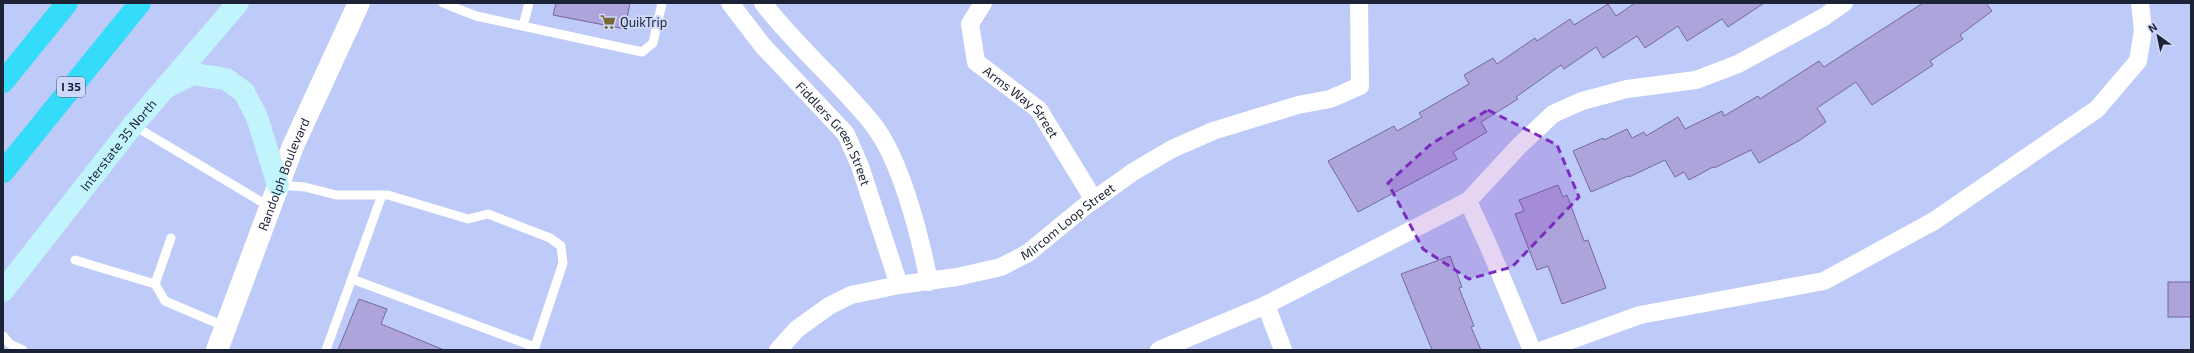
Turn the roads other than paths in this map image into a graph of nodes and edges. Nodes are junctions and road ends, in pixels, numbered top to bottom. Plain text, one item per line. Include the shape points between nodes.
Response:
1 (67, 3) edge
2 (140, 3) edge
3 (238, 3) edge
4 (359, 3) edge
5 (529, 3) edge
6 (662, 3) edge
7 (730, 3) edge
8 (763, 3) edge
9 (983, 3) edge
10 (1359, 3) edge
11 (1844, 3) edge
12 (2140, 3) edge
13 (446, 4) edge
14 (523, 26) junction
15 (3, 82) edge
16 (166, 87) junction
17 (133, 125) junction
18 (3, 172) edge
19 (278, 185) junction
20 (382, 195) junction
21 (1094, 200) junction
22 (1468, 201) junction
23 (270, 207) junction
24 (171, 238) dead end
25 (75, 260) dead end
26 (352, 279) junction
27 (929, 282) junction
28 (155, 284) junction
29 (899, 285) junction
30 (3, 291) edge
31 (1266, 305) junction
32 (226, 327) junction
33 (3, 336) edge
34 (535, 349) edge
35 (23, 350) edge
36 (217, 350) edge
37 (326, 350) edge
38 (778, 350) edge
39 (1159, 350) edge
40 (1283, 350) edge
41 (1532, 350) edge
42 (1543, 350) edge

1 - 15 highway
2 - 18 highway, I 35
3 - 16 main road, Interstate 35 North
4 - 19 street, Randolph Boulevard via 292,146
5 - 14 lane
6 - 14 lane via 653,43 642,52
7 - 29 street, Fiddlers Green Street via 763,46 846,134 860,166
8 - 27 street via 876,130 900,176 922,243
9 - 21 street, Arms Way Street via 970,24 976,62 1040,110
10 - 21 street, Mircom Loop Street via 1360,86 1330,99 1298,105 1213,131 1172,149 1133,172
11 - 22 street via 1738,64 1696,80 1627,89 1582,101 1553,114
12 - 42 street via 2143,30 2138,61 2097,109 1934,221 1824,281 1640,315
13 - 14 lane via 476,16
16 - 17 main road, Interstate 35 North
16 - 19 main road via 193,74 226,79 244,92 257,117
17 - 23 lane
17 - 30 main road, Interstate 35 North
19 - 20 lane via 305,187 336,195
19 - 23 street, Randolph Boulevard
20 - 26 lane
20 - 34 lane via 468,219 488,214 550,238 561,246 563,263
21 - 27 street, Mircom Loop Street via 1028,253 1001,267
22 - 31 street
22 - 41 street
23 - 32 street, Randolph Boulevard
24 - 28 lane
25 - 28 lane
26 - 34 lane
26 - 37 lane
27 - 29 street, Mircom Loop Street
28 - 32 lane via 164,301
29 - 38 street, Mircom Loop Street via 851,295 829,306 797,329
31 - 39 street
31 - 40 street
32 - 36 street, Randolph Boulevard
33 - 35 lane via 10,344

